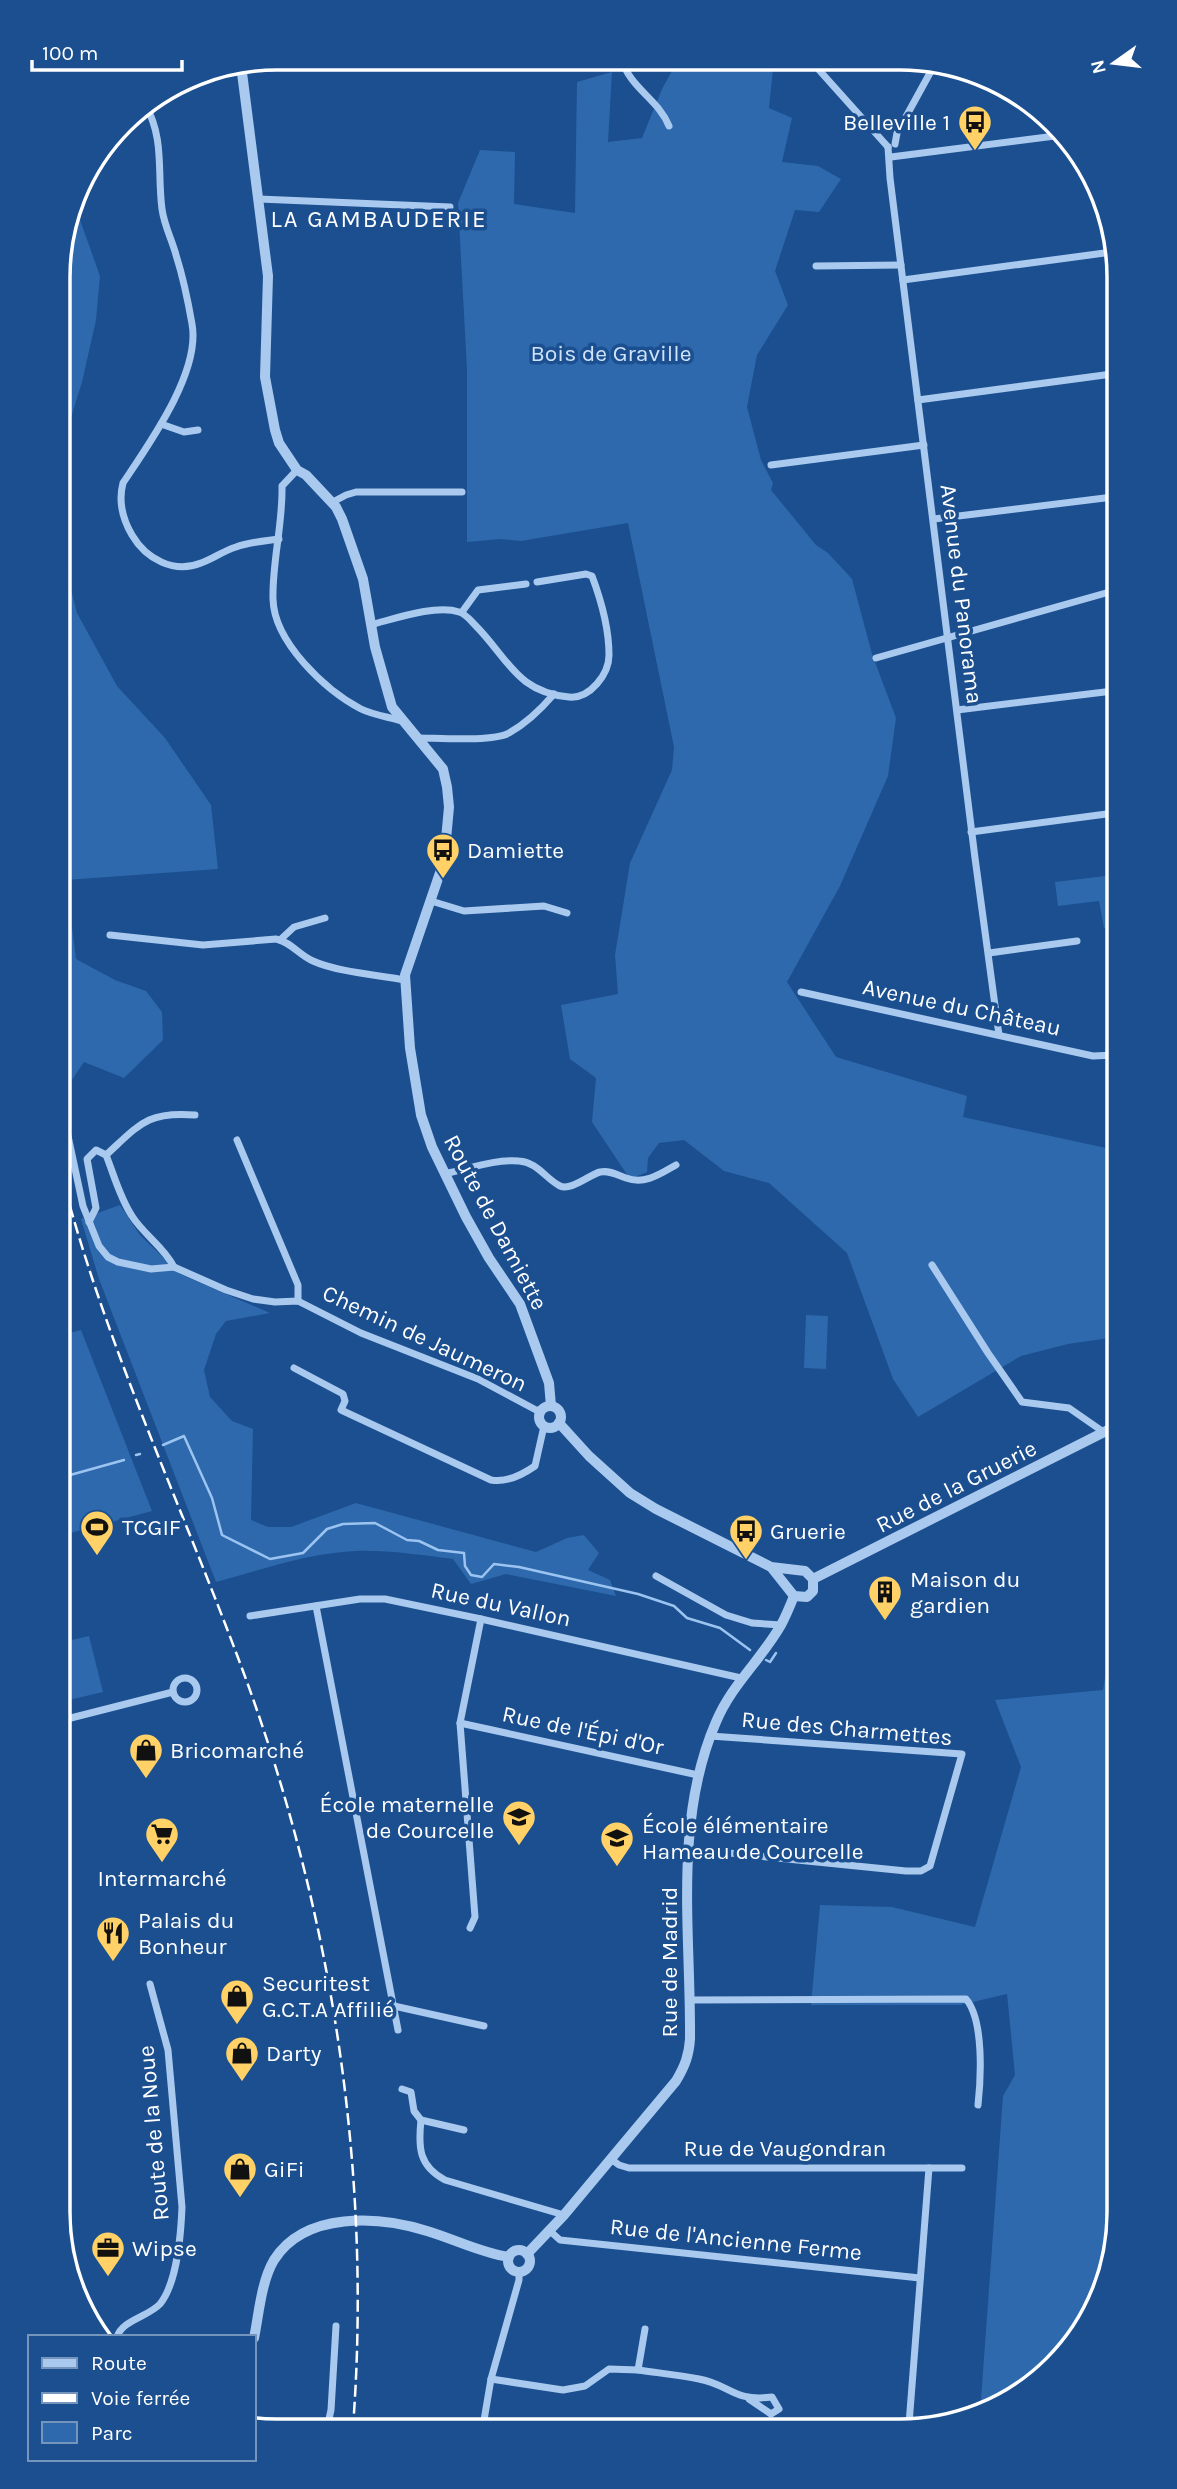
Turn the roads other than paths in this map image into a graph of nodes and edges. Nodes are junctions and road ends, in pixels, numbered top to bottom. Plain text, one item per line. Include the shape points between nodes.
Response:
1 (627, 70) edge
2 (820, 70) edge
3 (930, 72) edge
4 (243, 73) edge
5 (150, 114) edge
6 (669, 126) dead end
7 (1051, 136) edge
8 (892, 146) junction
9 (901, 155) junction
10 (891, 157) junction
11 (259, 199) junction
12 (450, 206) dead end
13 (1105, 253) edge
14 (901, 265) junction
15 (816, 266) dead end
16 (903, 280) junction
17 (1107, 375) edge
18 (918, 400) junction
19 (161, 424) junction
20 (198, 430) dead end
21 (924, 445) junction
22 (771, 465) dead end
23 (297, 470) junction
24 (462, 492) dead end
25 (1107, 498) edge
26 (331, 503) junction
27 (934, 519) junction
28 (279, 539) junction
29 (537, 582) dead end
30 (526, 584) dead end
31 (1107, 594) edge
32 (462, 612) junction
33 (370, 625) junction
34 (949, 639) junction
35 (876, 659) dead end
36 (1107, 692) edge
37 (554, 694) junction
38 (957, 710) junction
39 (402, 721) junction
40 (417, 738) junction
41 (1107, 814) edge
42 (971, 832) junction
43 (431, 901) junction
44 (568, 912) dead end
45 (325, 918) dead end
46 (110, 936) dead end
47 (280, 940) junction
48 (1077, 941) dead end
49 (989, 953) junction
50 (405, 979) junction
51 (801, 992) dead end
52 (999, 1035) junction
53 (1107, 1055) edge
54 (195, 1115) dead end
55 (237, 1140) dead end
56 (70, 1145) edge
57 (106, 1155) junction
58 (676, 1165) dead end
59 (444, 1174) junction
60 (89, 1222) junction
61 (932, 1265) dead end
62 (174, 1267) junction
63 (298, 1301) junction
64 (294, 1368) dead end
65 (551, 1406) junction
66 (541, 1410) junction
67 (559, 1423) junction
68 (544, 1426) junction
69 (1105, 1433) joint
70 (771, 1567) junction
71 (801, 1571) junction
72 (656, 1576) dead end
73 (813, 1579) junction
74 (791, 1592) junction
75 (316, 1606) junction
76 (250, 1616) dead end
77 (481, 1619) junction
78 (781, 1625) junction
79 (741, 1678) junction
80 (173, 1692) dead end
81 (70, 1718) edge
82 (460, 1723) junction
83 (710, 1736) junction
84 (698, 1775) junction
85 (689, 1849) junction
86 (470, 1928) dead end
87 (150, 1984) dead end
88 (690, 2000) junction
89 (394, 2006) junction
90 (484, 2026) dead end
91 (398, 2030) dead end
92 (402, 2089) dead end
93 (978, 2105) dead end
94 (421, 2120) junction
95 (464, 2130) dead end
96 (611, 2159) junction
97 (929, 2168) junction
98 (962, 2168) dead end
99 (564, 2215) junction
100 (550, 2231) junction
101 (527, 2254) junction
102 (509, 2256) junction
103 (519, 2272) junction
104 (920, 2278) junction
105 (336, 2326) dead end
106 (645, 2329) dead end
107 (118, 2335) edge
108 (255, 2335) edge
109 (638, 2370) junction
110 (491, 2379) junction
111 (749, 2399) dead end
112 (909, 2418) edge
113 (329, 2419) edge
114 (484, 2419) edge

1 - 6 street via 664,113
2 - 8 street
3 - 8 street
4 - 11 street, Route de Damiette
5 - 19 street via 161,166 162,210 193,326 191,355
7 - 9 street
8 - 9 street via 901,148
8 - 10 street
9 - 10 street
10 - 14 street, Avenue du Panorama via 888,164
11 - 12 street
11 - 23 street, Route de Damiette via 268,276 265,377 279,443
13 - 16 street
14 - 15 street
14 - 16 street, Avenue du Panorama
16 - 18 street, Avenue du Panorama
17 - 18 street
18 - 21 street, Avenue du Panorama
19 - 20 street via 184,432
19 - 28 street via 123,483 120,498 125,522 144,551 164,565 180,568 200,564 239,545
21 - 22 street
21 - 27 street, Avenue du Panorama
23 - 26 street, Route de Damiette
23 - 28 street via 282,486
24 - 26 street via 356,492
25 - 27 street
26 - 33 street, Route de Damiette via 347,530 363,579
27 - 34 street, Avenue du Panorama
28 - 39 street via 273,600 277,624 293,651 320,680 362,710
29 - 37 street via 592,576 607,636 609,657 595,687 572,697
30 - 32 street via 478,590
31 - 34 street
32 - 33 street via 442,609
32 - 37 street via 516,676 538,691
33 - 39 street, Route de Damiette via 386,691
34 - 35 street
34 - 38 street, Avenue du Panorama
36 - 38 street
37 - 40 street via 509,733
38 - 42 street, Avenue du Panorama
39 - 40 street, Route de Damiette
40 - 43 street, Route de Damiette via 443,769 448,797 444,861
41 - 42 street
42 - 49 street, Avenue du Panorama
43 - 44 street via 464,911 544,906
43 - 50 street, Route de Damiette
45 - 47 street via 294,927
46 - 47 street via 203,945
47 - 50 street via 327,966
48 - 49 street
49 - 52 street, Avenue du Panorama
50 - 59 street, Route de Damiette via 421,1115
51 - 52 street, Avenue du Château
52 - 53 street, Avenue du Château
54 - 57 street via 171,1113 147,1120
55 - 63 street via 298,1285
56 - 60 street, Chemin de Jaumeron
57 - 60 street via 96,1150 87,1159 96,1208
57 - 62 street, Chemin de Jaumeron via 132,1218
58 - 59 street via 650,1180 629,1180 610,1171 567,1187 520,1161
59 - 65 street, Route de Damiette via 489,1258 520,1304 549,1383
60 - 62 street, Chemin de Jaumeron via 99,1246 118,1262 151,1269
61 - 69 street via 1022,1402 1069,1408
62 - 63 street, Chemin de Jaumeron via 253,1299
63 - 66 street, Chemin de Jaumeron via 360,1333 478,1379
64 - 68 street via 343,1394 341,1410 491,1480 509,1480 534,1466
65 - 66 street
65 - 67 street via 560,1412
66 - 68 street via 539,1421
67 - 68 street
67 - 70 street via 630,1493
69 - 73 street, Rue de la Gruerie
70 - 71 street
70 - 74 street
71 - 73 street
71 - 74 street via 790,1576
72 - 78 street via 726,1615
73 - 74 street via 810,1594 803,1598
74 - 78 street, Rue de Madrid
75 - 76 street, Rue du Vallon
75 - 77 street, Rue du Vallon via 360,1598
75 - 89 street
77 - 79 street, Rue du Vallon
77 - 82 street
78 - 79 street, Rue de Madrid
79 - 83 street, Rue de Madrid
80 - 81 street
82 - 84 street, Rue de l'Épi d'Or
82 - 86 street via 475,1917
83 - 84 street, Rue de Madrid
83 - 85 street, Rue des Charmettes via 962,1754 930,1866 920,1871
84 - 85 street, Rue de Madrid
85 - 88 street, Rue de Madrid
87 - 107 street, Route de la Noue via 168,2050 182,2225 168,2288 159,2304 121,2328
88 - 93 street via 965,1999 974,2013 982,2072
88 - 96 street, Rue de Madrid via 689,2055 684,2068
89 - 90 street
89 - 91 street
92 - 94 street via 411,2092 414,2111
94 - 95 street
94 - 99 street via 423,2161 432,2173
96 - 97 street, Rue de Vaugondran via 629,2168
96 - 99 street, Rue de Madrid
97 - 98 street, Rue de Vaugondran
97 - 104 street
99 - 100 street, Rue de Madrid
100 - 101 street, Rue de Madrid
100 - 104 street, Rue de l'Ancienne Ferme via 561,2240
101 - 102 street via 519,2250
101 - 103 street via 529,2264
102 - 103 street via 510,2267
102 - 108 street via 397,2223 322,2225 299,2236 274,2261
103 - 110 street
104 - 112 street
105 - 113 street
106 - 109 street
109 - 110 street via 609,2369 584,2386 563,2390
109 - 111 street via 716,2383
110 - 114 street

